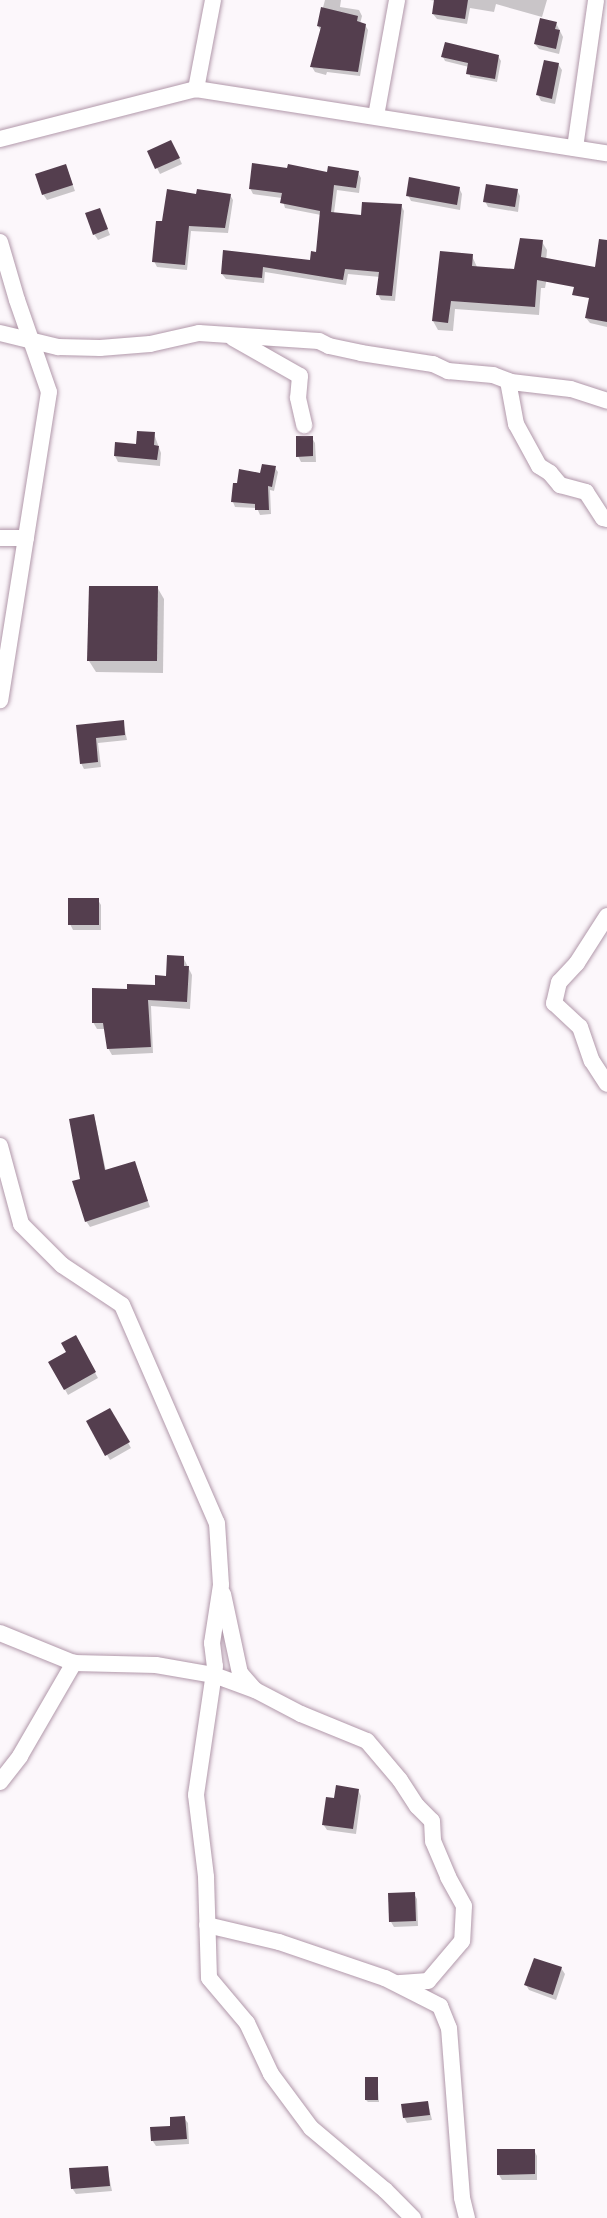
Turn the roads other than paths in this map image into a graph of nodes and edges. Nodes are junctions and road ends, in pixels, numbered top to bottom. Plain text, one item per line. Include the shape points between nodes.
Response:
1 (213, 0) edge
2 (397, 0) edge
3 (596, 0) edge
4 (196, 88) junction
5 (376, 116) junction
6 (0, 139) edge
7 (575, 147) junction
8 (607, 153) edge
9 (0, 242) edge
10 (0, 333) edge
11 (230, 336) junction
12 (33, 342) junction
13 (508, 381) junction
14 (607, 401) edge
15 (304, 425) dead end
16 (607, 519) edge
17 (0, 538) edge
18 (26, 538) junction
19 (0, 700) edge
20 (607, 916) edge
21 (607, 1084) edge
22 (0, 1146) edge
23 (221, 1585) junction
24 (0, 1633) edge
25 (74, 1663) junction
26 (214, 1670) junction
27 (255, 1690) junction
28 (0, 1782) edge
29 (207, 1925) junction
30 (397, 1983) junction
31 (413, 2218) edge
32 (467, 2218) edge

1 - 4 street
2 - 5 street
3 - 7 street
4 - 5 street
4 - 6 street
5 - 7 street
7 - 8 street
9 - 12 street
10 - 12 street
11 - 12 street via 199,333 150,344 99,348
11 - 13 street via 319,341 361,353
11 - 15 street via 300,376 298,398
12 - 18 street via 49,392
13 - 14 street via 571,389
13 - 16 street via 516,424 539,466 560,485 586,492
17 - 18 street
18 - 19 street
20 - 21 street via 577,963 559,982 554,1003 580,1027 592,1061
22 - 23 street via 21,1224 62,1265 122,1305 217,1523
23 - 26 street via 212,1643
23 - 27 street via 240,1673
24 - 25 street
25 - 26 street
25 - 28 street via 20,1756
26 - 27 street
26 - 29 street via 196,1795 206,1877
27 - 30 street via 367,1741 432,1821 433,1841 464,1906 462,1941 428,1981
29 - 30 street via 279,1942
29 - 31 street via 209,1978 247,2023 271,2074 311,2128
30 - 32 street via 440,2006 449,2028 462,2198

